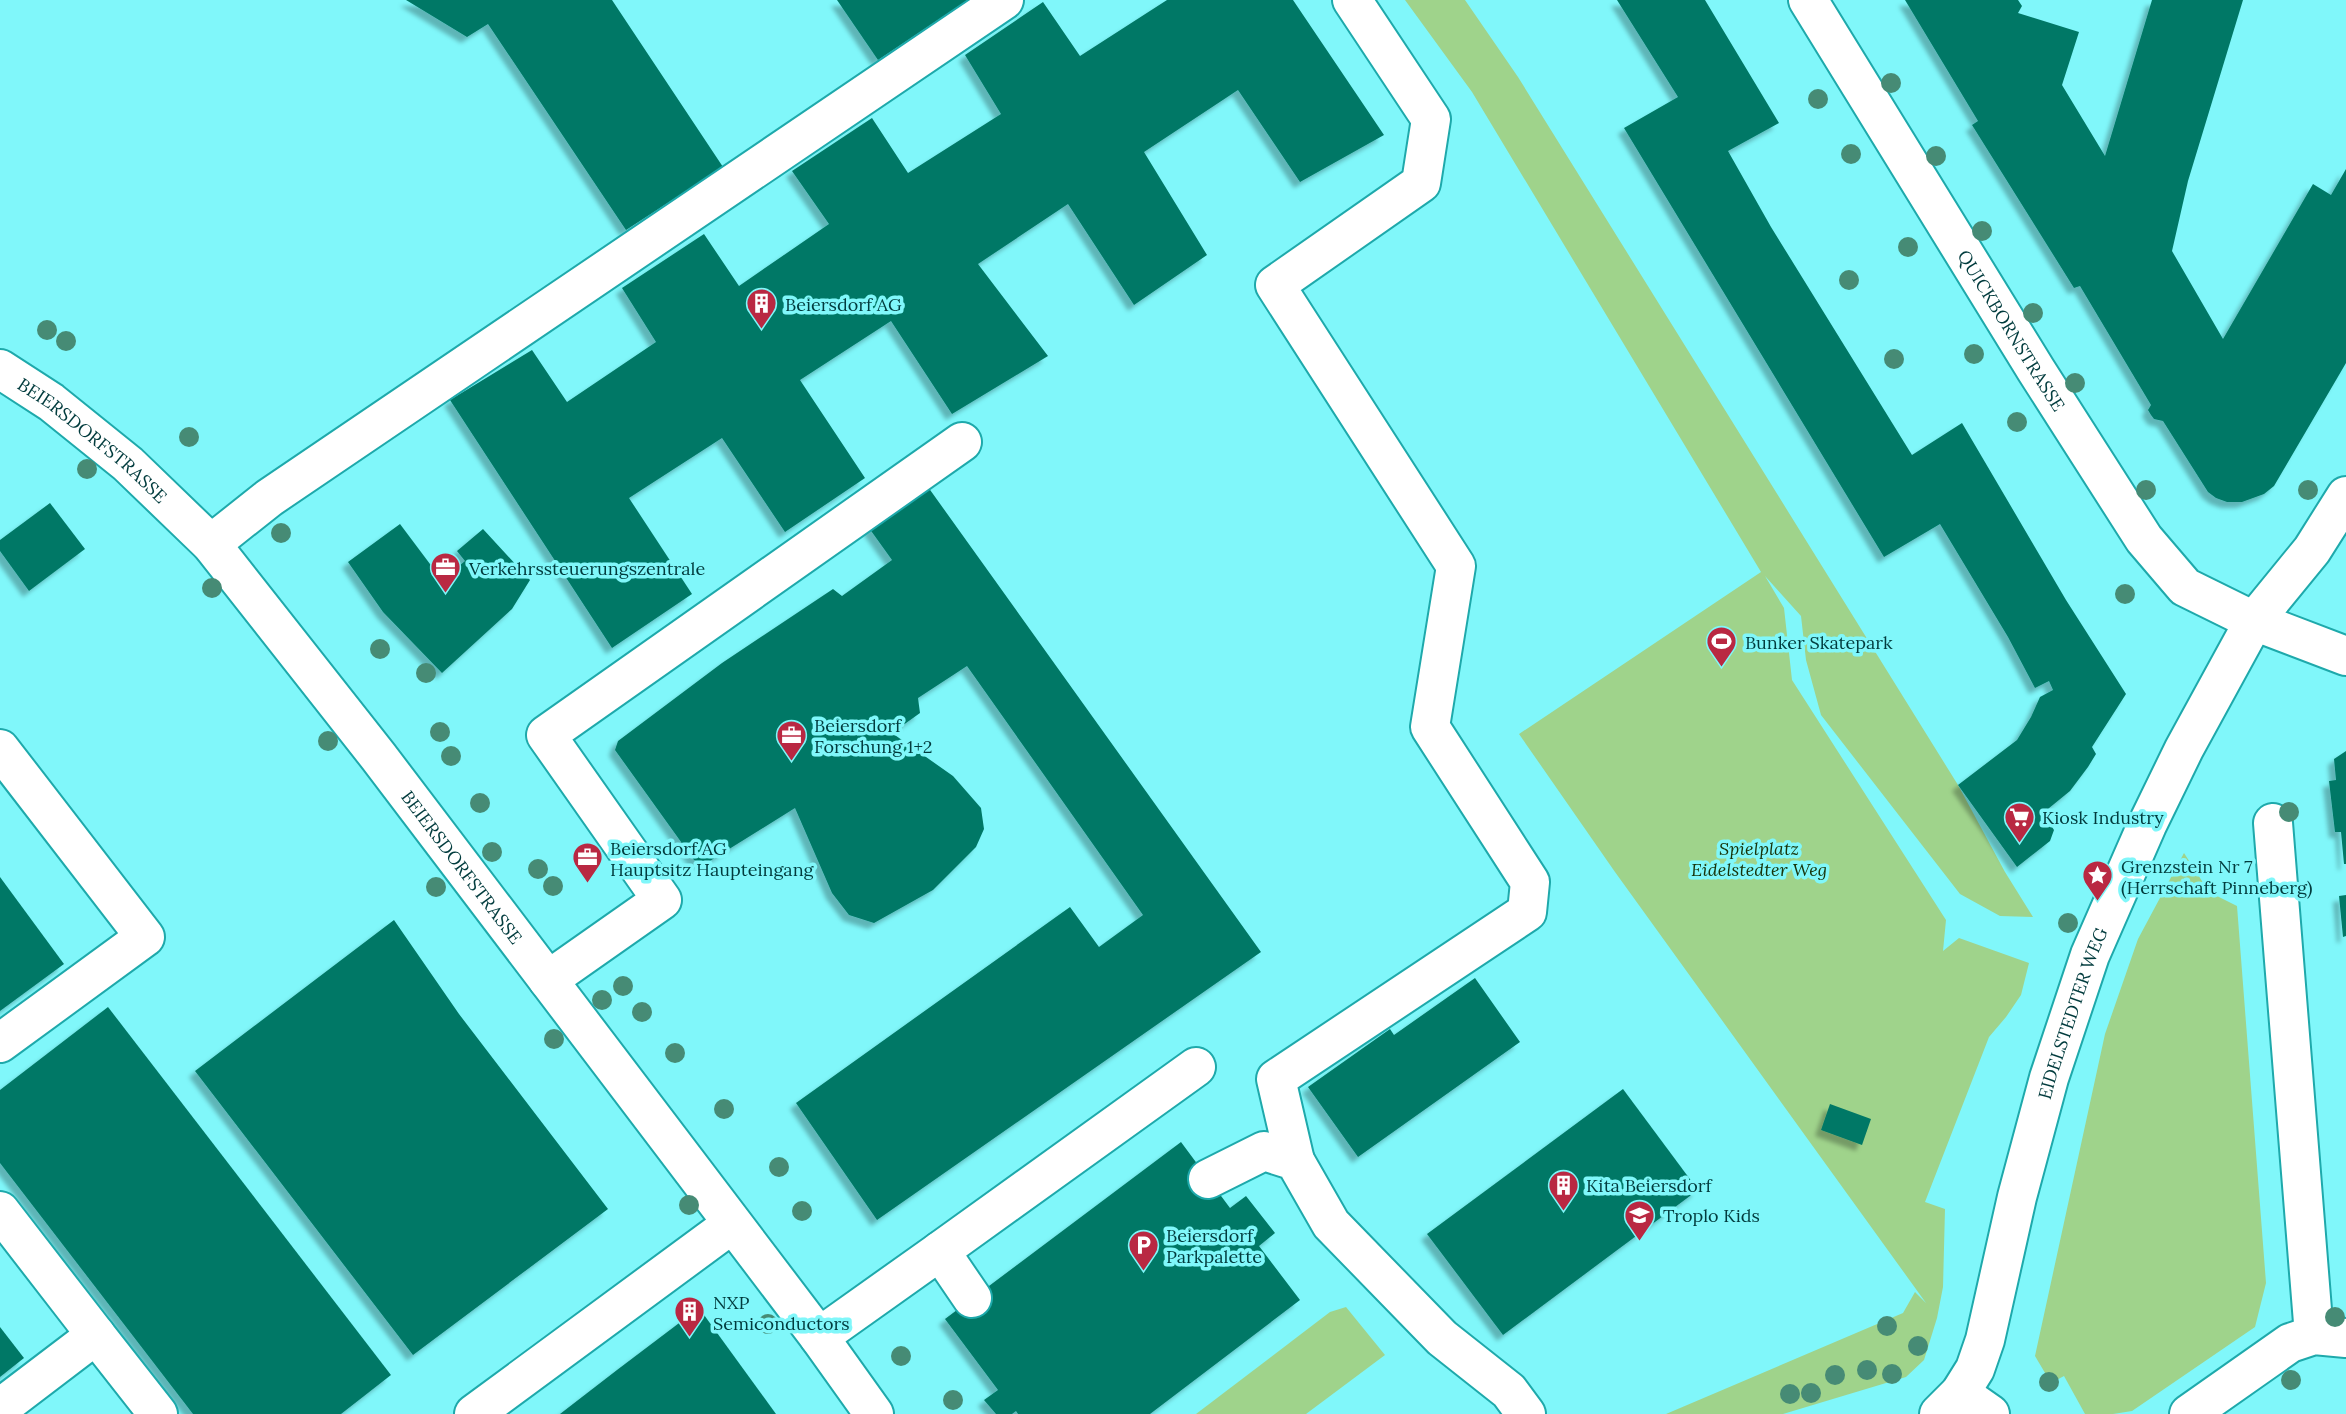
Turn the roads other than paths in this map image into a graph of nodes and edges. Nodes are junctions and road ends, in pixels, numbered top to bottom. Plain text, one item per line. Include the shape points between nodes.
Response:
1 (1004, 0) edge
2 (1352, 0) edge
3 (1808, 0) edge
4 (0, 369) edge
5 (962, 442) dead end
6 (2346, 496) edge
7 (211, 544) junction
8 (2254, 621) junction
9 (2346, 656) edge
10 (0, 748) edge
11 (2273, 823) dead end
12 (548, 980) junction
13 (0, 1043) edge
14 (1196, 1067) dead end
15 (1295, 1161) junction
16 (1208, 1179) dead end
17 (0, 1211) edge
18 (732, 1224) junction
19 (940, 1251) junction
20 (972, 1298) dead end
21 (96, 1335) junction
22 (819, 1337) junction
23 (2330, 1337) edge
24 (1963, 1407) edge
25 (0, 1408) edge
26 (158, 1414) edge
27 (474, 1414) edge
28 (874, 1414) edge
29 (1526, 1414) edge
30 (2189, 1414) edge

1 - 7 street via 269,498
2 - 15 street via 1431,119 1421,183 1275,285 1456,566 1430,727 1530,882 1527,912 1276,1079
3 - 8 street, QUICKBORNSTRASSE via 2144,539 2185,587
4 - 7 street, BEIERSDORFSTRASSE via 51,402 128,464
5 - 12 street via 546,735 662,900
6 - 8 street, EIDELSTEDTER WEG via 2312,550
7 - 12 street, BEIERSDORFSTRASSE
8 - 9 street, QUICKBORNSTRASSE
8 - 24 street, EIDELSTEDTER WEG via 2184,749 2090,955 2049,1078 1985,1340
10 - 13 street via 145,937
11 - 23 street
12 - 18 street, BEIERSDORFSTRASSE
14 - 19 street
15 - 16 street via 1264,1151
15 - 29 street via 1331,1224 1442,1338 1509,1391
17 - 21 street
18 - 22 street, BEIERSDORFSTRASSE
18 - 27 street
19 - 20 street
19 - 22 street
21 - 25 street
21 - 26 street
22 - 28 street, BEIERSDORFSTRASSE
23 - 30 street via 2290,1343

